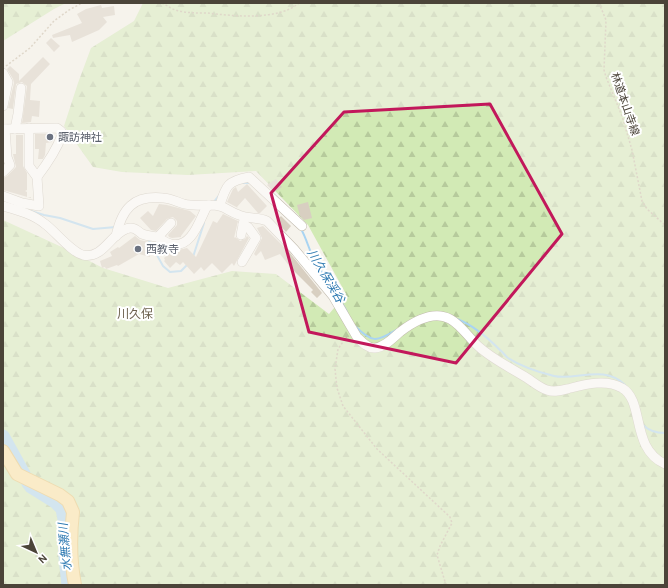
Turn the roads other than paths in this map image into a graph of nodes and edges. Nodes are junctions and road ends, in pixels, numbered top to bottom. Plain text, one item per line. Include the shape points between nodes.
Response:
1 (3, 73) edge
2 (21, 88) dead end
3 (3, 106) edge
4 (29, 128) junction
5 (8, 129) edge
6 (3, 172) edge
7 (37, 177) junction
8 (3, 196) edge
9 (209, 205) junction
10 (220, 205) junction
11 (3, 206) edge
12 (244, 220) junction
13 (171, 223) dead end
14 (302, 226) dead end
15 (241, 235) dead end
16 (116, 236) junction
17 (158, 237) junction
18 (242, 262) dead end
19 (3, 451) edge
20 (665, 464) edge
21 (75, 585) edge

1 - 3 street via 8,82
2 - 5 street via 18,114
4 - 5 street
4 - 7 street via 29,166
4 - 7 street via 57,128 62,136
5 - 6 street via 7,157 10,165
7 - 8 street via 39,206
9 - 10 street
9 - 16 street via 185,204 164,198 148,198 133,202 122,217
9 - 17 street via 188,240 172,244
10 - 12 street
10 - 14 street via 228,185 235,180 249,177
11 - 16 street via 45,223 68,245 83,255 95,254
12 - 15 street
12 - 18 street via 256,238
12 - 20 street via 267,221 333,296 362,343 375,348 382,346 410,325 429,316 445,316 455,322 479,347 545,390 558,391 586,384 616,385 622,388 630,397 646,447
13 - 17 street
16 - 17 street via 135,228 143,234
19 - 21 main road via 17,474 60,495 72,507 71,556

